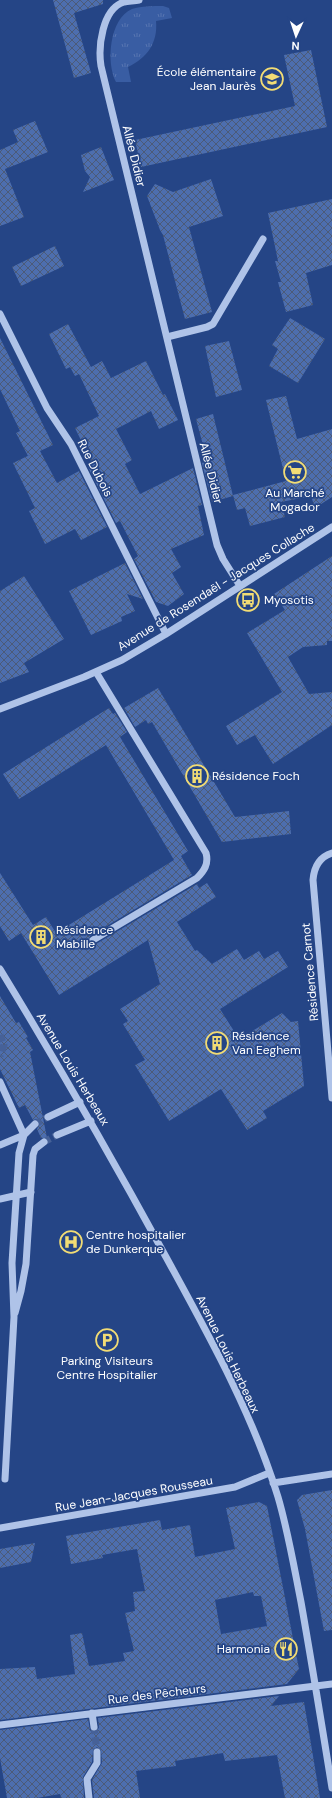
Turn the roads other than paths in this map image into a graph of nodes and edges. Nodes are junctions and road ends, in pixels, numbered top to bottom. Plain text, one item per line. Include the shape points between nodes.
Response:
1 (139, 0) edge
2 (263, 239) dead end
3 (0, 314) edge
4 (167, 337) junction
5 (332, 527) edge
6 (240, 586) junction
7 (166, 634) junction
8 (96, 672) junction
9 (0, 708) edge
10 (332, 853) edge
11 (94, 940) dead end
12 (0, 969) edge
13 (0, 1082) edge
14 (332, 1098) edge
15 (80, 1102) junction
16 (48, 1117) tunnel mouth
17 (91, 1121) junction
18 (35, 1124) tunnel mouth
19 (24, 1135) junction
20 (57, 1135) tunnel mouth
21 (44, 1142) tunnel mouth
22 (0, 1145) edge
23 (31, 1192) junction
24 (16, 1196) junction
25 (0, 1199) edge
26 (14, 1317) junction
27 (269, 1473) junction
28 (332, 1474) edge
29 (5, 1479) dead end
30 (273, 1483) junction
31 (0, 1528) edge
32 (332, 1684) edge
33 (316, 1686) junction
34 (92, 1713) junction
35 (0, 1725) edge
36 (94, 1727) tunnel mouth
37 (97, 1752) tunnel mouth
38 (332, 1788) edge
39 (89, 1798) edge

1 - 4 street, Allée Didier via 124,2 112,12 102,33 100,55
2 - 4 street via 216,321 207,327
3 - 7 street, Rue Dubois via 50,414 72,444
4 - 6 street, Allée Didier via 217,544 222,559
5 - 6 street, Avenue de Rosendaël - Jacques Collache
6 - 7 street, Avenue de Rosendaël - Jacques Collache
7 - 8 street, Avenue de Rosendaël - Jacques Collache
8 - 9 street, Avenue de Rosendaël - Jacques Collache
8 - 11 street via 207,858 205,868 197,878
10 - 14 street, Résidence Carnot via 318,862 313,880
12 - 15 street, Avenue Louis Herbeaux
13 - 19 street
15 - 16 street
15 - 17 street, Avenue Louis Herbeaux
17 - 20 street
17 - 27 street, Avenue Louis Herbeaux via 214,1346 243,1405
18 - 19 street
19 - 22 street
19 - 24 street via 19,1153
21 - 23 street via 35,1149 33,1155
23 - 24 street
23 - 26 street via 26,1264
24 - 25 street
24 - 26 street via 12,1263
26 - 29 street
27 - 30 street, Avenue Louis Herbeaux
27 - 31 street, Rue Jean-Jacques Rousseau via 235,1487
28 - 30 street
30 - 33 street, Avenue Louis Herbeaux via 289,1540
32 - 33 street, Rue des Pêcheurs
33 - 34 street, Rue des Pêcheurs
33 - 38 street, Avenue Louis Herbeaux
34 - 35 street, Rue des Pêcheurs
34 - 36 street
37 - 39 street via 97,1761 87,1779

